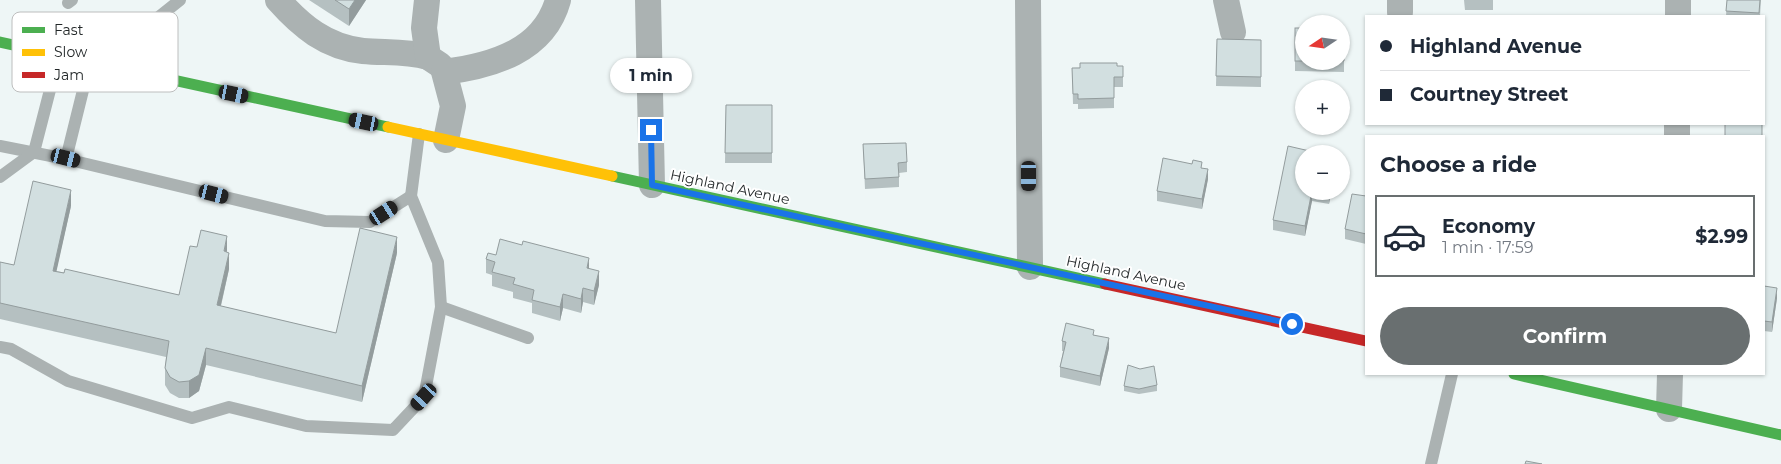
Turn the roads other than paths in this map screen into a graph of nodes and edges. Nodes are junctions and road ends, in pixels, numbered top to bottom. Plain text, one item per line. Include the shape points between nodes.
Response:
1 (180, 0) edge
2 (278, 0) edge
3 (427, 0) edge
4 (558, 0) edge
5 (648, 0) edge
6 (1028, 0) edge
7 (1226, 0) edge
8 (1678, 0) edge
9 (165, 12) edge
10 (1678, 15) edge
11 (1233, 32) dead end
12 (436, 64) junction
13 (178, 81) edge
14 (49, 92) edge
15 (82, 92) edge
16 (419, 134) junction
17 (446, 140) junction
18 (0, 146) edge
19 (34, 152) junction
20 (66, 158) junction
21 (0, 177) edge
22 (652, 185) junction
23 (411, 196) junction
24 (1030, 267) junction
25 (441, 307) junction
26 (528, 338) dead end
27 (1365, 341) edge
28 (0, 347) edge
29 (1452, 375) edge
30 (1519, 375) edge
31 (1670, 375) edge
32 (1669, 408) junction
33 (1781, 435) edge
34 (1431, 464) edge

1 - 9 lane
2 - 12 street via 300,23 329,42 361,50 401,51
3 - 12 street via 424,28
4 - 12 street via 545,28 517,52 492,63
5 - 22 street
6 - 24 street
7 - 11 street
8 - 10 street
12 - 17 street via 453,106
13 - 16 main road, Highland Avenue
14 - 19 lane
15 - 20 lane
16 - 17 main road, Highland Avenue
16 - 23 lane
17 - 22 main road, Highland Avenue
18 - 19 lane
19 - 20 lane
19 - 21 lane
20 - 23 lane via 325,221 370,222
22 - 24 main road, Highland Avenue
23 - 25 lane via 438,262
24 - 27 main road, Highland Avenue
25 - 26 lane
25 - 28 lane via 424,397 393,430 306,426 229,407 192,418 68,382
29 - 34 lane
30 - 32 main road
31 - 32 street
32 - 33 main road

